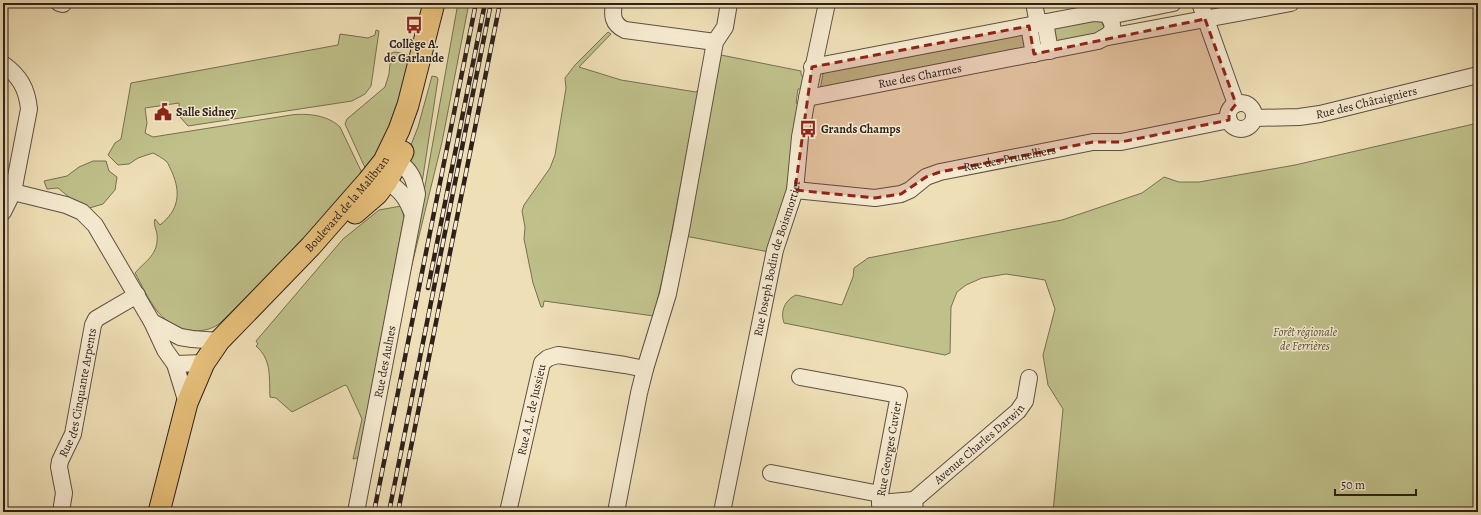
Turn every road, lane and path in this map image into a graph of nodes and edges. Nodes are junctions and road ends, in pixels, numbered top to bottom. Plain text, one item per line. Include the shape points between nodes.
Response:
1 (434, 3) edge
2 (444, 3) edge
3 (614, 3) edge
4 (729, 3) edge
5 (827, 3) edge
6 (1034, 3) edge
7 (1173, 3) edge
8 (1200, 3) edge
9 (1290, 3) edge
10 (1109, 16) junction
11 (1205, 19) junction
12 (1037, 24) junction
13 (1103, 38) junction
14 (715, 42) junction
15 (1050, 51) junction
16 (1034, 54) junction
17 (3, 64) edge
18 (812, 67) junction
19 (1478, 75) edge
20 (806, 98) junction
21 (1236, 104) junction
22 (1254, 118) junction
23 (1229, 120) junction
24 (391, 161) junction
25 (387, 181) junction
26 (796, 190) junction
27 (13, 192) junction
28 (3, 212) edge
29 (412, 212) junction
30 (311, 246) junction
31 (136, 295) junction
32 (152, 322) junction
33 (219, 341) junction
34 (204, 363) junction
35 (175, 364) junction
36 (645, 369) junction
37 (800, 377) dead end
38 (1029, 378) dead end
39 (187, 403) junction
40 (771, 473) dead end
41 (880, 503) edge
42 (915, 506) edge
43 (61, 512) edge
44 (159, 512) edge
45 (356, 512) edge
46 (508, 512) edge
47 (616, 512) edge
48 (722, 512) edge

1 - 24 main road via 408,105 408,119
2 - 24 main road, Boulevard de la Malibran via 412,135
3 - 14 street via 613,20 625,30
4 - 14 street via 725,27
5 - 18 street, Rue Joseph Bodin de Boismortier
6 - 12 street
7 - 10 street
8 - 11 street
9 - 11 street, Rue des Charmes
10 - 12 street via 1094,13
10 - 13 street via 1113,30
11 - 13 street, Rue des Charmes
11 - 21 street
12 - 15 street
12 - 16 street
12 - 18 street
13 - 15 street, Rue des Charmes
14 - 36 street via 669,287
15 - 16 street, Rue des Charmes
16 - 20 street, Rue des Charmes
17 - 27 street via 24,86 29,109
18 - 20 street, Rue Joseph Bodin de Boismortier
19 - 22 street, Rue des Châtaigniers via 1320,114
20 - 26 street, Rue Joseph Bodin de Boismortier
21 - 22 street via 1248,105 1253,111
21 - 23 street via 1230,109
22 - 23 street via 1250,126 1242,129 1234,127
23 - 26 street, Rue des Prunelliers via 1121,142 1093,142 940,172 926,177 901,194 875,198
24 - 25 main road via 385,172
24 - 29 street, Rue des Aulnes via 409,170 414,181 417,194
24 - 30 main road, Boulevard de la Malibran via 368,181
25 - 29 street via 402,192
25 - 30 main road, Boulevard de la Malibran via 377,194 353,215
26 - 48 street, Rue Joseph Bodin de Boismortier via 775,250
27 - 28 street
27 - 31 street via 66,205 82,212 104,238
29 - 45 street, Rue des Aulnes
30 - 33 main road
31 - 32 street
31 - 43 street, Rue des Cinquante Arpents via 96,319 93,325 73,434 60,461 64,493
32 - 33 street via 180,337
32 - 35 street via 165,350
33 - 34 main road
34 - 35 street
34 - 39 main road
35 - 39 street
36 - 46 street, Rue A.L. de Jussieu via 558,355 542,363
36 - 47 street
37 - 41 street, Rue Georges Cuvier via 899,395
38 - 42 street, Avenue Charles Darwin via 1025,401 1018,411
39 - 44 main road
40 - 41 street, Avenue Charles Darwin
41 - 42 street, Avenue Charles Darwin

